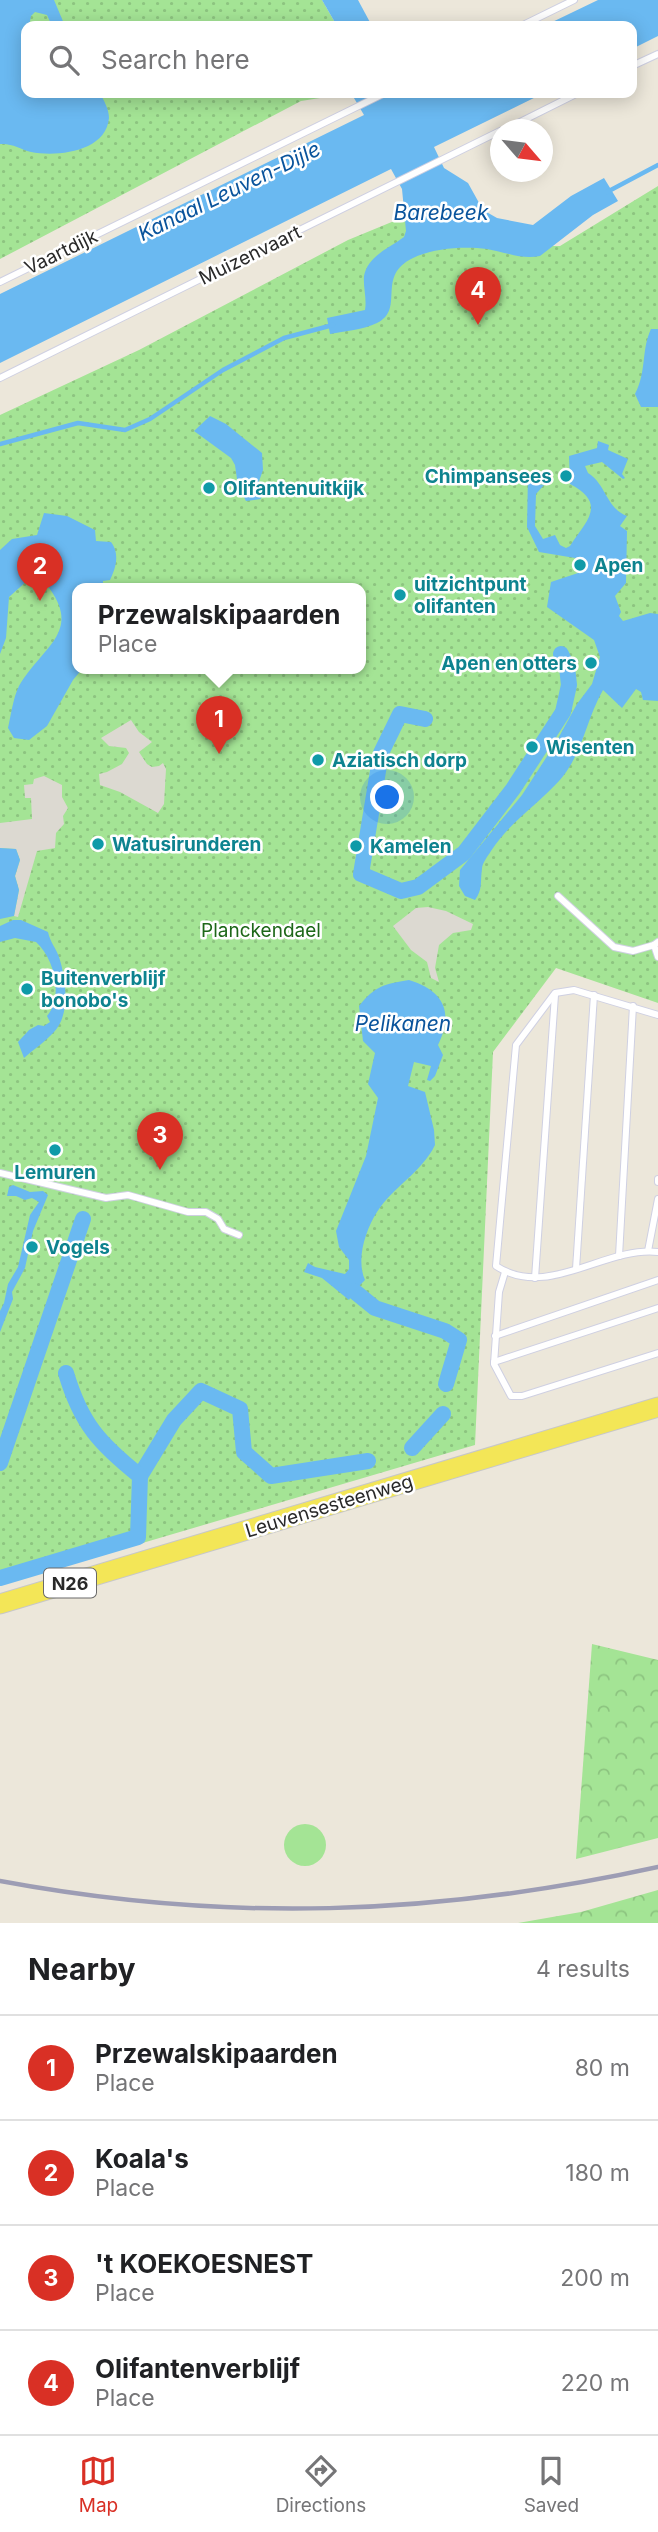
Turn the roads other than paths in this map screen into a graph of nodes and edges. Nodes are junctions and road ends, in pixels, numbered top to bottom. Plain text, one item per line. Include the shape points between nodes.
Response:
1 (574, 0) edge
2 (531, 21) edge
3 (658, 54) edge
4 (637, 64) edge
5 (375, 98) edge
6 (569, 98) edge
7 (525, 119) edge
8 (490, 136) edge
9 (0, 282) edge
10 (0, 379) edge
11 (558, 896) dead end
12 (656, 943) edge
13 (658, 957) edge
14 (555, 993) junction
15 (594, 995) junction
16 (633, 1006) junction
17 (658, 1015) edge
18 (0, 1173) edge
19 (658, 1199) edge
20 (239, 1235) dead end
21 (648, 1251) junction
22 (658, 1252) edge
23 (619, 1256) junction
24 (576, 1269) junction
25 (505, 1272) junction
26 (535, 1278) junction
27 (658, 1280) edge
28 (658, 1308) edge
29 (495, 1336) junction
30 (658, 1353) edge
31 (494, 1362) junction
32 (658, 1407) edge
33 (0, 1604) edge

1 - 2 lane
3 - 4 lane
5 - 9 lane, Vaartdijk
6 - 7 lane, Muizenvaart
8 - 10 lane, Muizenvaart
11 - 12 lane via 614,947 633,951
12 - 13 lane
14 - 15 lane via 574,990
14 - 25 lane via 516,1045 496,1266
14 - 26 lane
15 - 16 lane
15 - 24 lane
16 - 17 lane
16 - 23 lane
18 - 20 lane via 106,1198 128,1195 188,1212 206,1212 224,1229
19 - 21 lane
21 - 22 lane
21 - 23 lane
23 - 24 lane
24 - 26 lane
25 - 26 lane
25 - 29 lane
27 - 29 lane
28 - 31 lane
29 - 31 lane
30 - 31 lane via 522,1396 511,1396
32 - 33 main road, Leuvensesteenweg / N26

